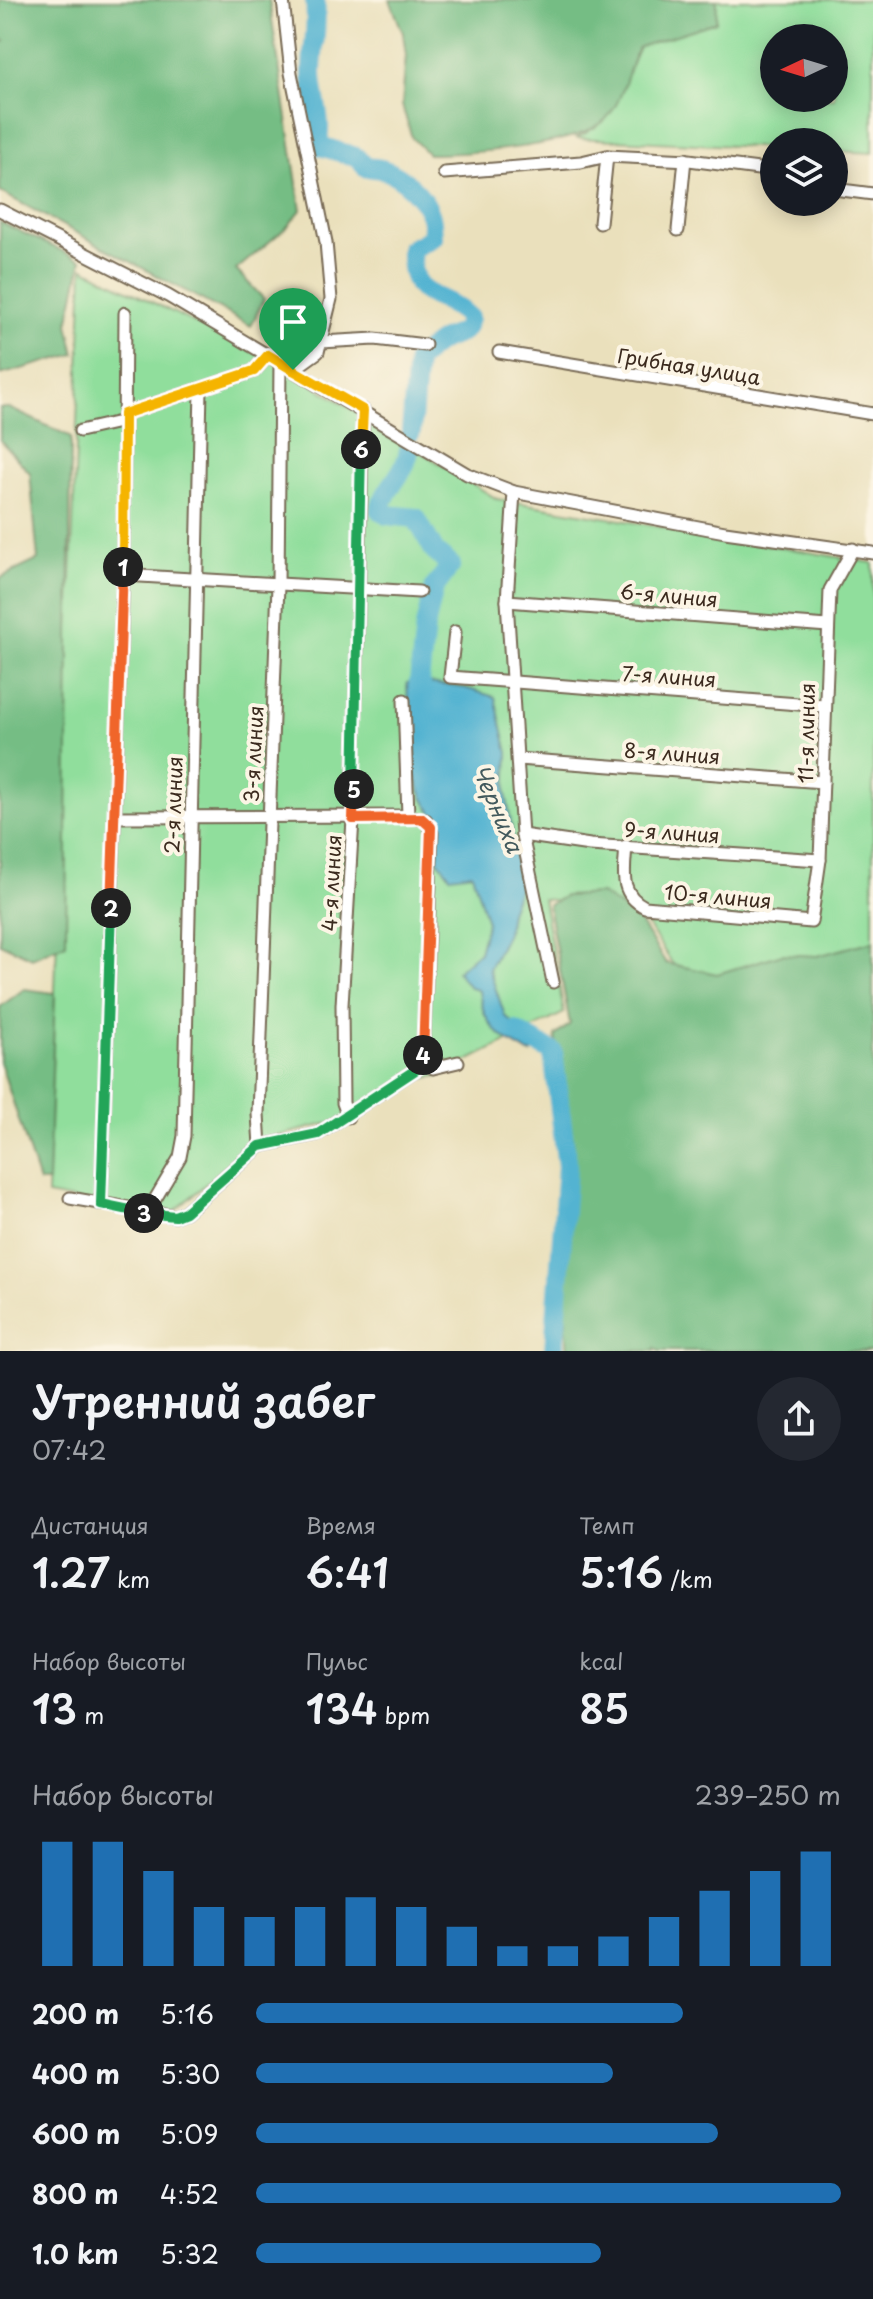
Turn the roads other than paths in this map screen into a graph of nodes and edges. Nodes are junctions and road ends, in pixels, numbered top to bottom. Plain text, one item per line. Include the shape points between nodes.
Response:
1 (283, 0) edge
2 (607, 156) junction
3 (685, 159) junction
4 (760, 169) edge
5 (444, 173) dead end
6 (848, 191) edge
7 (873, 194) edge
8 (0, 210) edge
9 (600, 223) dead end
10 (678, 230) dead end
11 (125, 313) dead end
12 (321, 342) junction
13 (425, 345) dead end
14 (499, 352) dead end
15 (268, 355) junction
16 (280, 362) junction
17 (293, 370) junction
18 (201, 389) junction
19 (363, 410) junction
20 (873, 414) edge
21 (124, 417) junction
22 (80, 431) dead end
23 (514, 492) junction
24 (853, 549) junction
25 (873, 553) edge
26 (123, 575) junction
27 (199, 580) junction
28 (278, 585) junction
29 (356, 590) junction
30 (419, 592) dead end
31 (507, 601) junction
32 (828, 626) junction
33 (455, 632) dead end
34 (512, 681) junction
35 (404, 700) dead end
36 (824, 706) junction
37 (518, 759) junction
38 (823, 782) junction
39 (191, 816) junction
40 (408, 816) junction
41 (115, 817) junction
42 (268, 817) junction
43 (353, 819) junction
44 (522, 835) junction
45 (626, 846) junction
46 (820, 860) junction
47 (811, 922) joint
48 (553, 982) dead end
49 (458, 1062) dead end
50 (426, 1063) junction
51 (348, 1117) junction
52 (260, 1146) junction
53 (70, 1198) dead end
54 (101, 1204) junction
55 (147, 1213) junction

1 - 12 street via 291,73 326,242 331,299
2 - 3 street
2 - 5 street
2 - 9 street
3 - 4 street
3 - 10 street
6 - 7 street
8 - 15 street via 168,296
11 - 21 street
12 - 13 street via 375,339
12 - 17 street via 318,352
14 - 20 street, Грибная улица
15 - 16 street
15 - 18 street via 254,371
16 - 17 street
16 - 28 street, 3-я линия
17 - 19 street
18 - 21 street
18 - 27 street, 2-я линия
19 - 23 street via 467,474
19 - 29 street, 4-я линия
21 - 22 street
21 - 26 street
23 - 24 street via 725,532
23 - 31 street
24 - 25 street
24 - 32 street, 11-я линия via 830,590
26 - 27 street
26 - 41 street
27 - 28 street
27 - 39 street, 2-я линия
28 - 29 street
28 - 42 street, 3-я линия
29 - 30 street
29 - 43 street, 4-я линия
31 - 32 street, 6-я линия
31 - 34 street
32 - 36 street, 11-я линия
33 - 34 street, 7-я линия via 450,677
34 - 36 street, 7-я линия
34 - 37 street
35 - 40 street
36 - 38 street, 11-я линия
37 - 38 street, 8-я линия
37 - 44 street
38 - 46 street, 11-я линия
39 - 41 street
39 - 42 street
39 - 55 street, 2-я линия via 184,1136 180,1157
40 - 43 street
40 - 50 street via 426,820 432,833
41 - 54 street
42 - 43 street
42 - 52 street, 3-я линия
43 - 51 street, 4-я линия via 342,1005 343,1103
44 - 45 street, 9-я линия
44 - 48 street
45 - 46 street, 9-я линия
45 - 47 street, 10-я линия via 625,887 629,897 645,907
46 - 47 street, 11-я линия
49 - 50 street via 433,1068
50 - 51 street
51 - 52 street via 318,1134
52 - 55 street via 185,1212
53 - 54 street
54 - 55 street

